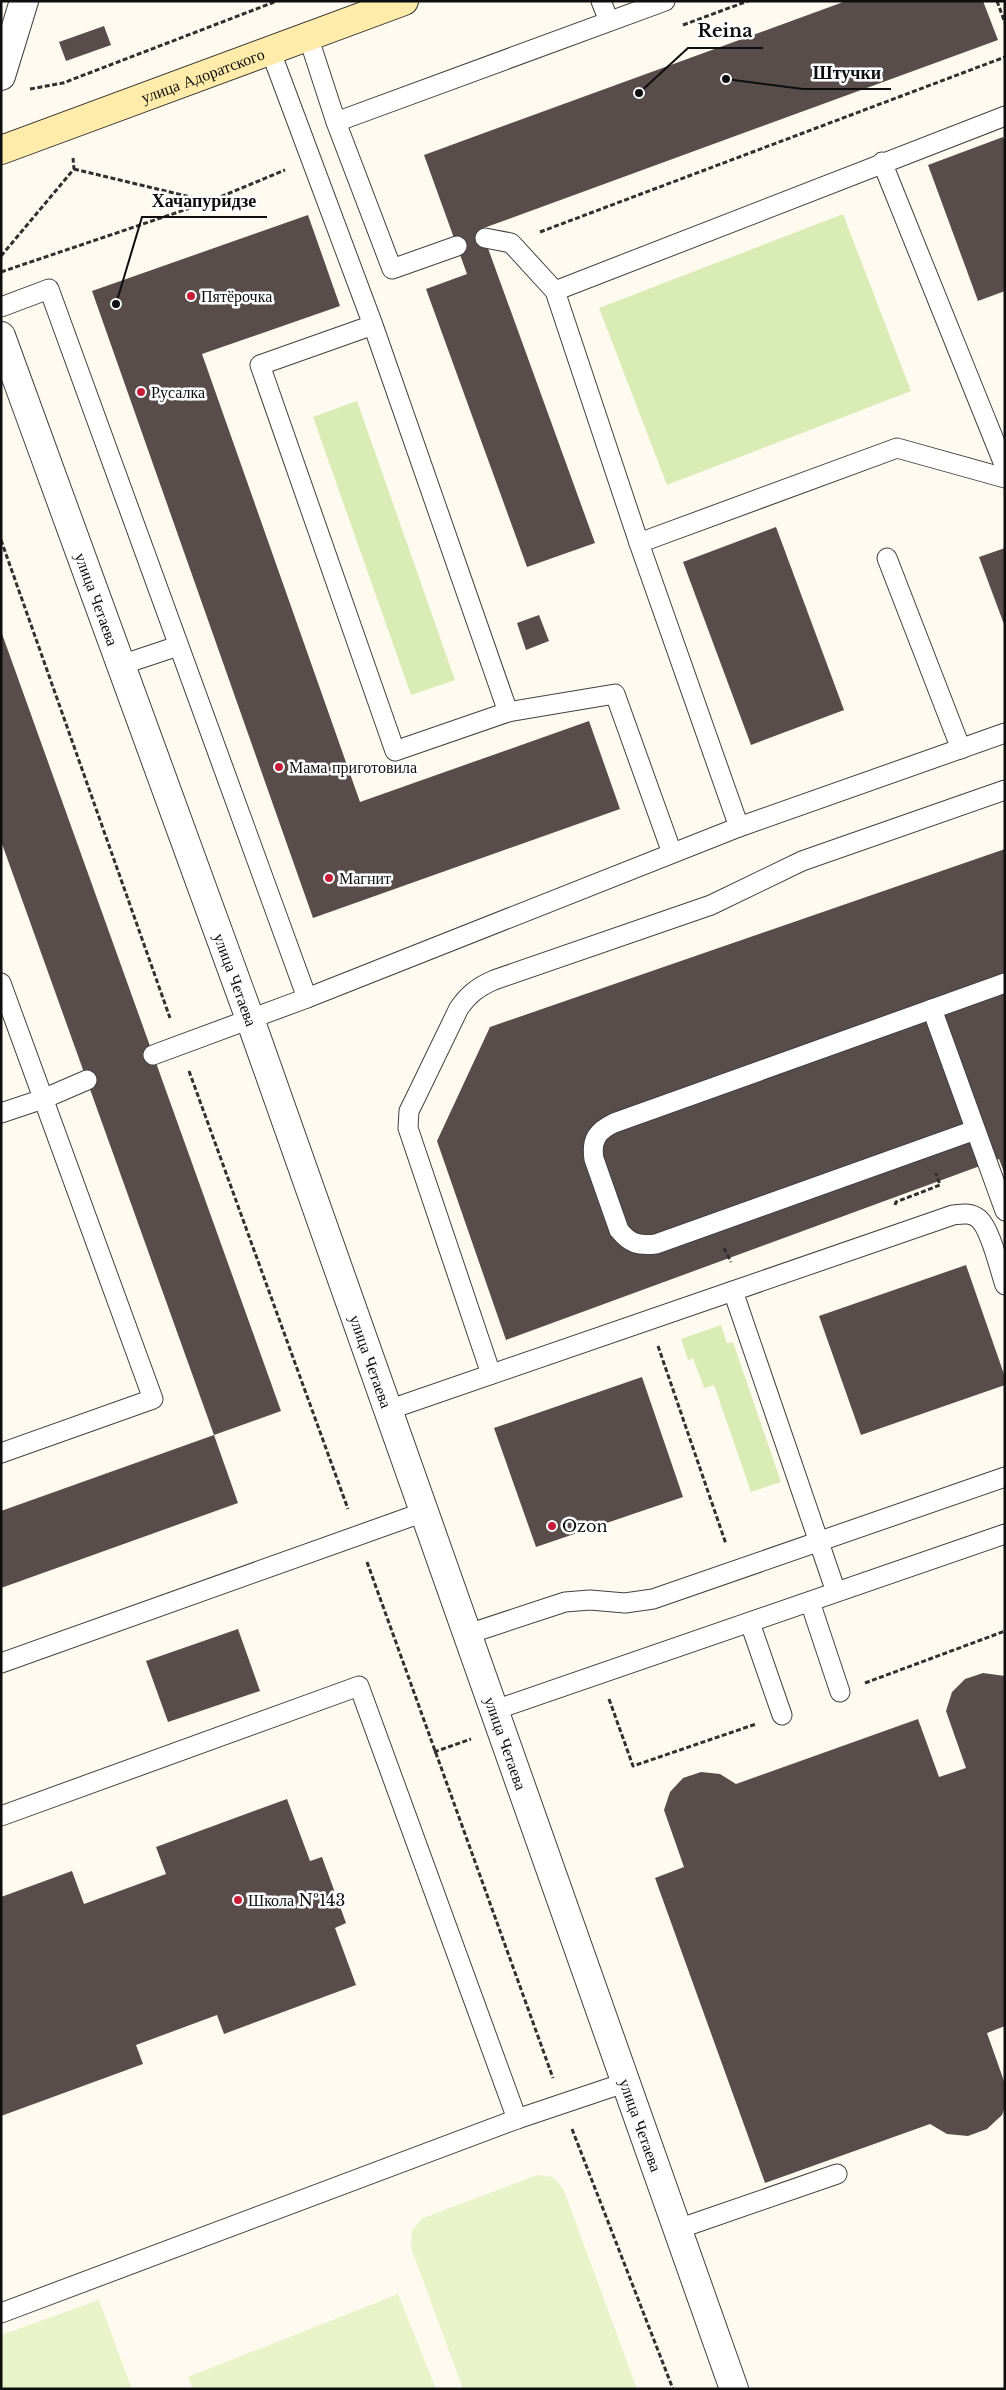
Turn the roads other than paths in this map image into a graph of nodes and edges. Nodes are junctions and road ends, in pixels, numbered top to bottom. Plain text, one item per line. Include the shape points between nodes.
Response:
1 (24, 1) edge
2 (404, 1) edge
3 (601, 1) edge
4 (665, 1) edge
5 (609, 21) junction
6 (308, 36) junction
7 (271, 52) junction
8 (1, 76) edge
9 (1005, 116) edge
10 (336, 122) junction
11 (1, 150) edge
12 (882, 162) junction
13 (485, 238) dead end
14 (457, 246) dead end
15 (555, 291) junction
16 (1, 307) edge
17 (373, 325) junction
18 (1, 336) edge
19 (1005, 467) edge
20 (1005, 478) edge
21 (639, 543) junction
22 (887, 558) dead end
23 (178, 646) junction
24 (121, 665) junction
25 (508, 712) junction
26 (1005, 733) edge
27 (962, 749) junction
28 (1005, 790) edge
29 (739, 827) junction
30 (672, 854) junction
31 (1, 983) edge
32 (1005, 983) edge
33 (307, 998) junction
34 (932, 1009) junction
35 (250, 1019) junction
36 (153, 1055) dead end
37 (86, 1080) dead end
38 (43, 1099) junction
39 (1, 1113) edge
40 (975, 1130) junction
41 (1005, 1211) edge
42 (1005, 1285) edge
43 (733, 1291) junction
44 (491, 1374) junction
45 (388, 1410) junction
46 (1, 1453) edge
47 (1005, 1477) edge
48 (424, 1512) junction
49 (1005, 1534) edge
50 (819, 1541) junction
51 (836, 1592) junction
52 (810, 1602) junction
53 (750, 1623) junction
54 (468, 1634) junction
55 (1, 1663) edge
56 (840, 1692) dead end
57 (782, 1715) dead end
58 (498, 1719) junction
59 (1, 1816) edge
60 (627, 2082) junction
61 (517, 2119) junction
62 (837, 2174) dead end
63 (678, 2229) junction
64 (1, 2313) edge
65 (734, 2389) edge

1 - 8 street
2 - 6 street, улица Адоратского
3 - 5 lane
4 - 5 lane
5 - 10 lane
6 - 7 street, улица Адоратского
6 - 10 lane
7 - 11 street, улица Адоратского
7 - 17 lane
9 - 12 lane
10 - 14 lane via 392,269
12 - 15 lane
12 - 19 lane
13 - 15 lane via 511,243
15 - 21 lane
16 - 23 lane via 49,290
17 - 25 lane
17 - 25 lane via 260,365 395,751
18 - 24 street, улица Четаева
20 - 21 lane via 897,448
21 - 29 lane
22 - 27 lane
23 - 24 lane
23 - 33 lane
24 - 35 street, улица Четаева
25 - 30 lane via 615,694
26 - 27 lane
27 - 29 lane
28 - 44 lane via 818,855 775,872 711,905 494,980 475,989 467,997 409,1112 408,1128
29 - 30 lane
30 - 33 lane
31 - 38 lane
32 - 34 lane
33 - 35 lane
34 - 40 lane
34 - 40 lane via 602,1129 592,1148 594,1160 619,1230 641,1246 656,1244
35 - 36 lane
35 - 45 street, улица Четаева
37 - 38 lane
38 - 39 lane
38 - 46 lane via 152,1399
40 - 41 lane
42 - 43 lane via 980,1220 964,1214 953,1215
43 - 44 lane
43 - 50 lane
44 - 45 lane
45 - 48 street, улица Четаева
47 - 50 lane
48 - 54 street, улица Четаева
48 - 55 lane
49 - 51 lane
50 - 51 lane
50 - 54 lane via 653,1599 565,1602
51 - 52 lane
52 - 53 lane
52 - 56 lane
53 - 57 lane
53 - 58 lane
54 - 58 street, улица Четаева
58 - 60 street, улица Четаева
59 - 61 lane via 359,1686
60 - 61 lane
60 - 63 street, улица Четаева
61 - 64 lane
62 - 63 lane
63 - 65 street, улица Четаева

